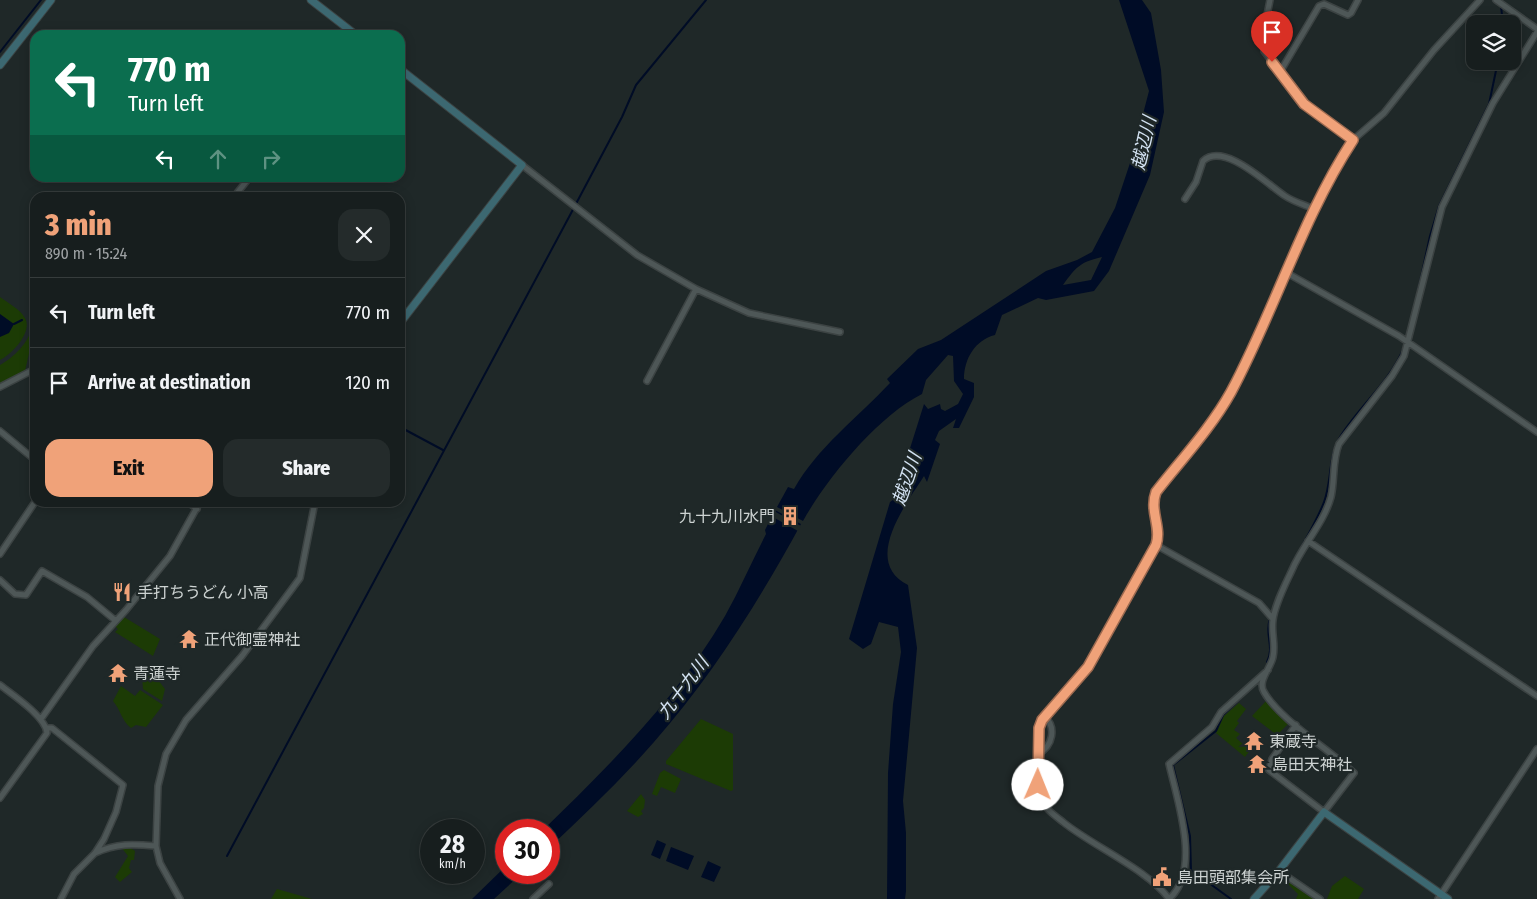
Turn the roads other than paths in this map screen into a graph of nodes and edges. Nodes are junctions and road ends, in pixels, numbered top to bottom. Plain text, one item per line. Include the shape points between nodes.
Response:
1 (51, 0) edge
2 (311, 0) edge
3 (1270, 0) edge
4 (1358, 0) edge
5 (1480, 0) edge
6 (1496, 0) edge
7 (350, 30) edge
8 (1537, 31) edge
9 (0, 66) edge
10 (1280, 72) junction
11 (405, 73) edge
12 (1353, 140) junction
13 (522, 164) junction
14 (246, 182) edge
15 (238, 192) edge
16 (1185, 199) dead end
17 (1314, 209) junction
18 (1287, 273) junction
19 (696, 289) junction
20 (405, 316) edge
21 (840, 332) dead end
22 (1407, 342) junction
23 (30, 372) edge
24 (647, 381) dead end
25 (0, 387) edge
26 (0, 431) edge
27 (1537, 432) edge
28 (30, 456) edge
29 (32, 507) edge
30 (194, 507) edge
31 (314, 507) edge
32 (197, 509) joint
33 (1308, 541) junction
34 (1156, 545) junction
35 (0, 554) edge
36 (0, 580) edge
37 (1273, 619) junction
38 (116, 621) junction
39 (1268, 670) junction
40 (0, 685) edge
41 (1537, 696) edge
42 (1044, 716) junction
43 (41, 719) junction
44 (1296, 725) junction
45 (46, 728) junction
46 (1537, 749) edge
47 (1038, 754) junction
48 (0, 798) edge
49 (1324, 812) junction
50 (156, 846) junction
51 (95, 853) junction
52 (1279, 871) junction
53 (549, 884) dead end
54 (1439, 897) edge
55 (61, 899) edge
56 (180, 899) edge
57 (533, 899) edge
58 (1254, 899) edge
59 (1320, 899) edge
60 (1448, 899) edge

1 - 9 street
2 - 7 street
3 - 10 street via 1262,47
4 - 10 street via 1348,15 1324,4 1319,6
5 - 12 street via 1434,50 1384,113
6 - 8 street
8 - 22 street via 1493,103 1442,207
10 - 12 street via 1304,104
11 - 13 street
12 - 17 street
13 - 19 street via 637,255
13 - 20 street
14 - 15 street
16 - 17 street via 1206,158 1217,157 1239,162 1288,198
17 - 18 street
18 - 22 street
18 - 34 street via 1232,391 1156,492 1153,507 1159,533
19 - 21 street via 749,313
19 - 24 street
22 - 27 street
22 - 33 street via 1392,376 1339,444 1331,497
23 - 25 street
26 - 28 street
29 - 35 street
30 - 32 street
31 - 50 street via 300,578 242,656 186,720 166,754 158,786
32 - 38 street via 170,556
33 - 37 street via 1292,569
33 - 41 street
34 - 37 street via 1259,603
34 - 42 street via 1088,667
36 - 38 street via 15,594 26,595 42,571 87,597
37 - 39 street via 1276,646
38 - 43 street via 93,646
39 - 44 street via 1262,682 1263,691
39 - 47 street via 1221,712 1212,727 1169,764 1185,836 1182,876 1169,899 1134,869 1082,838 1052,813 1040,796
40 - 43 street
42 - 47 street via 1039,728
42 - 47 street via 1053,732 1048,746
43 - 45 street
44 - 49 street via 1272,759 1269,770
44 - 49 street via 1354,773
45 - 48 street via 47,733
45 - 51 street via 52,728 123,784 116,812
46 - 54 street
49 - 52 street
49 - 54 street
50 - 51 street via 126,843
50 - 56 street via 160,863
51 - 55 street via 74,874
52 - 58 street
52 - 59 street
53 - 57 street
54 - 60 street

